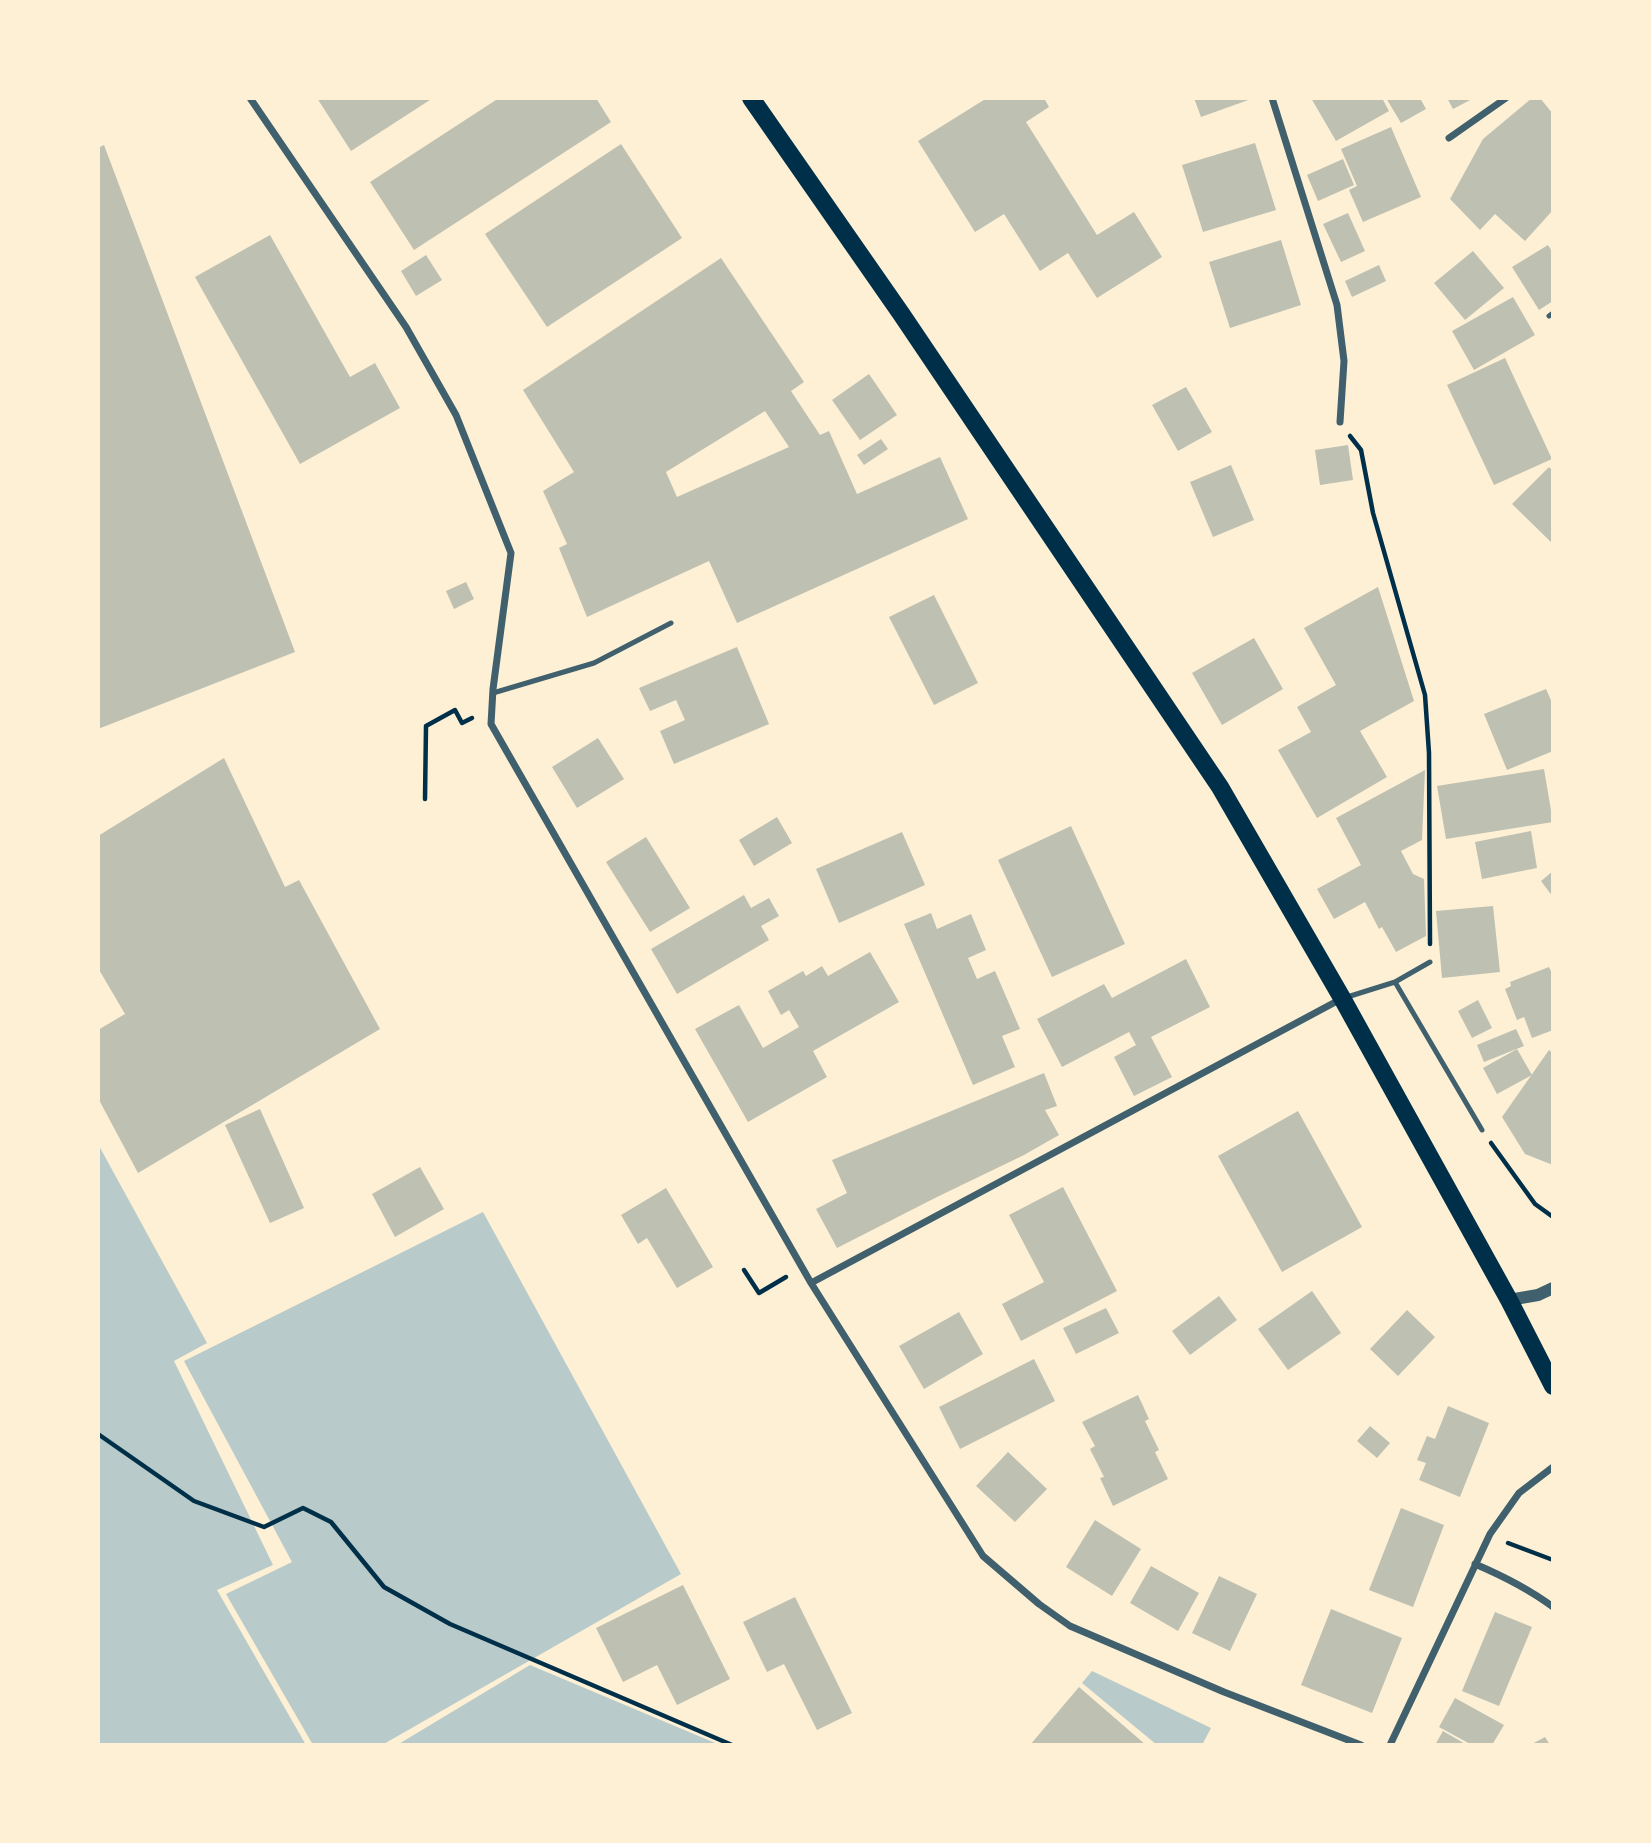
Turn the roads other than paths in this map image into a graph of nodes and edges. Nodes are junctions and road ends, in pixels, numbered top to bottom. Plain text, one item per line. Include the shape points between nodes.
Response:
1 (250, 98) edge
2 (751, 98) edge
3 (1272, 98) edge
4 (1506, 98) edge
5 (1449, 138) dead end
6 (1340, 422) road end
7 (671, 623) dead end
8 (493, 693) junction
9 (1430, 962) road end
10 (1395, 982) junction
11 (1342, 999) junction
12 (1482, 1130) road end
13 (811, 1283) junction
14 (1553, 1288) edge
15 (1509, 1300) junction
16 (1553, 1386) edge
17 (1553, 1467) edge
18 (1475, 1564) junction
19 (1553, 1607) edge
20 (1361, 1745) edge
21 (1390, 1745) edge

1 - 8 street via 406,327 456,415 511,553
2 - 11 main road via 1220,787
3 - 6 street via 1338,305 1344,361
4 - 5 street
7 - 8 lane via 594,663
8 - 13 street via 491,724
9 - 10 lane
10 - 11 lane
10 - 12 lane
11 - 13 street
11 - 15 main road
13 - 20 street via 984,1556 1039,1604 1070,1626
14 - 15 street via 1538,1296
15 - 16 main road
17 - 18 street via 1519,1493
18 - 19 street
18 - 21 street

